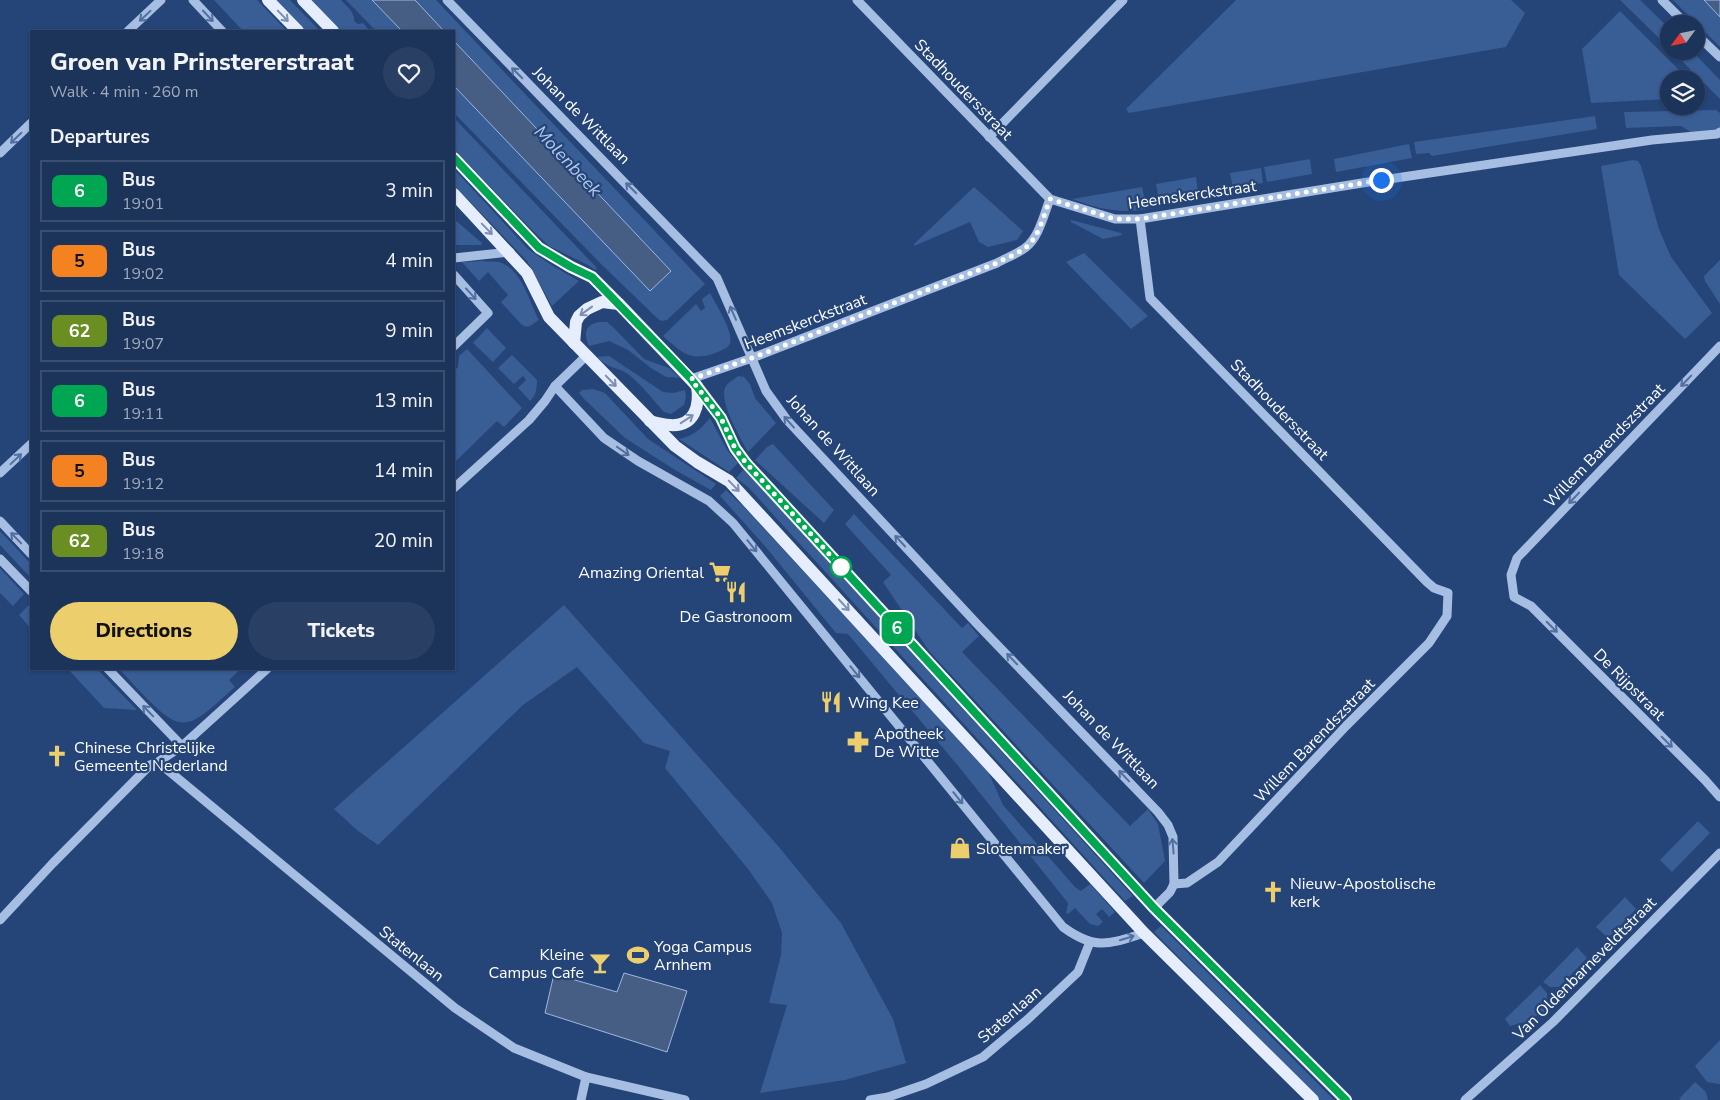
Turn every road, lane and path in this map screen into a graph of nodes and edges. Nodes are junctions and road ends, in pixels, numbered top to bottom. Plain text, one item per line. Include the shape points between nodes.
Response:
1 (161, 0) edge
2 (193, 0) edge
3 (268, 0) edge
4 (303, 0) edge
5 (447, 0) edge
6 (857, 0) edge
7 (1123, 0) edge
8 (1662, 0) edge
9 (1677, 15) edge
10 (129, 30) edge
11 (221, 30) edge
12 (297, 30) edge
13 (332, 30) edge
14 (1705, 43) edge
15 (1720, 57) edge
16 (30, 124) edge
17 (1720, 132) edge
18 (989, 136) junction
19 (0, 153) edge
20 (455, 159) edge
21 (455, 195) edge
22 (1050, 199) junction
23 (1140, 219) junction
24 (510, 252) junction
25 (455, 258) edge
26 (455, 276) edge
27 (619, 304) junction
28 (574, 343) junction
29 (455, 345) edge
30 (1720, 346) edge
31 (586, 356) junction
32 (752, 358) junction
33 (694, 382) junction
34 (555, 386) junction
35 (650, 421) junction
36 (30, 445) edge
37 (0, 473) edge
38 (455, 487) edge
39 (0, 521) edge
40 (30, 553) edge
41 (0, 559) edge
42 (30, 590) edge
43 (1448, 593) joint
44 (1514, 597) joint
45 (109, 670) edge
46 (266, 670) edge
47 (182, 746) junction
48 (158, 762) junction
49 (1720, 797) edge
50 (1720, 853) edge
51 (1174, 884) junction
52 (1154, 908) junction
53 (0, 920) edge
54 (1144, 933) junction
55 (1090, 942) junction
56 (586, 1077) junction
57 (581, 1100) edge
58 (685, 1100) edge
59 (870, 1100) edge
60 (1313, 1100) edge
61 (1346, 1100) edge
62 (1466, 1100) edge

1 -> 10 street
2 -> 11 street
3 -> 12 main road
4 - 13 main road
32 -> 5 street, Johan de Wittlaan via 717,278
6 - 18 street, Stadhoudersstraat
7 - 18 street
8 - 9 street
14 - 15 street
16 -> 19 street
17 - 23 street, Heemskerckstraat via 1362,183
18 - 22 street, Stadhoudersstraat
20 - 27 main road via 539,248 592,277
21 -> 24 main road
22 - 23 street, Heemskerckstraat via 1115,219
22 - 32 street, Heemskerckstraat via 1032,241 1020,252
23 - 43 street, Stadhoudersstraat via 1150,298 1427,582
24 - 25 street
24 - 28 main road via 527,273 549,317
26 -> 29 street via 488,313
27 -> 28 main road via 602,302 587,309 576,322
27 - 33 main road
28 - 31 main road
30 -> 44 street, Willem Barendszstraat via 1517,558 1511,575
31 - 34 street
31 -> 35 main road
32 - 33 street, Heemskerckstraat
51 -> 32 street, Johan de Wittlaan via 1172,837 1158,812 786,420 766,391
35 -> 33 main road via 672,426 693,416 699,399
33 - 52 main road via 721,418 746,463
34 - 38 street via 529,420
34 -> 55 street via 604,438 638,462 709,501 733,523 1063,927
35 -> 54 main road via 675,446 729,481
37 -> 36 street
40 -> 39 street
41 - 42 street
43 - 51 street, Willem Barendszstraat via 1447,616 1429,642 1218,862 1187,883
44 -> 49 street, De Rijpstraat via 1531,606
47 -> 45 street
46 - 47 street
47 - 48 street
48 - 53 street via 150,765
48 - 56 street, Statenlaan via 456,1008 514,1048
50 - 62 street, Van Oldenbarneveldtstraat via 1553,1022
51 - 52 street
52 - 61 main road
55 -> 54 street via 1110,943
54 - 60 main road
55 - 59 street, Statenlaan via 1078,972 983,1057 926,1084
56 - 57 street
56 - 58 street, Statenlaan

